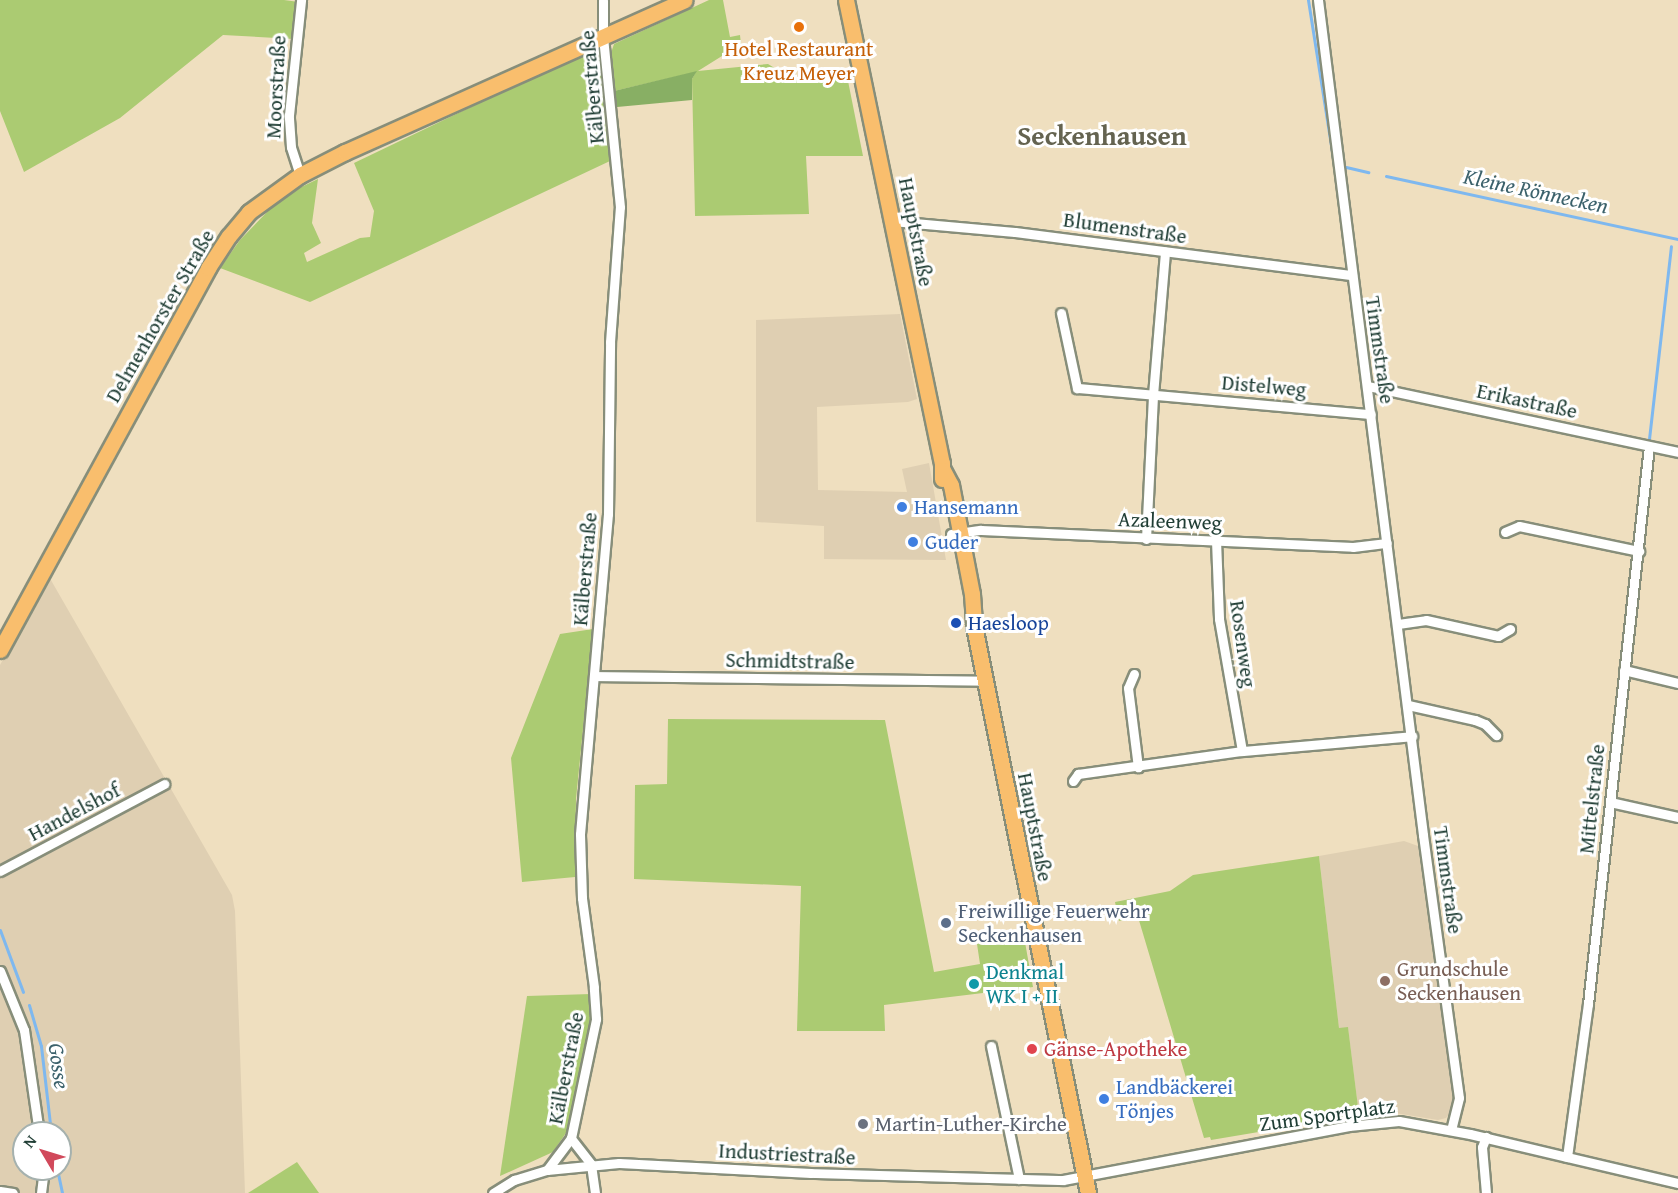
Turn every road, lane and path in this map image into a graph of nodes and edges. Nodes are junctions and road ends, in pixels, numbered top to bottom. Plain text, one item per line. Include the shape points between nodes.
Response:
1 (301, 0) edge
2 (603, 0) edge
3 (685, 0) edge
4 (1318, 0) edge
5 (847, 1) edge
6 (603, 36) junction
7 (300, 175) junction
8 (892, 221) junction
9 (1165, 252) junction
10 (1352, 275) junction
11 (1061, 313) dead end
12 (1368, 386) junction
13 (1153, 395) junction
14 (1371, 414) junction
15 (1649, 446) junction
16 (1678, 452) edge
17 (1504, 531) dead end
18 (956, 533) junction
19 (1146, 539) junction
20 (1216, 540) junction
21 (1387, 543) junction
22 (1639, 551) junction
23 (1398, 624) junction
24 (1510, 629) dead end
25 (0, 650) edge
26 (1624, 670) junction
27 (1134, 674) dead end
28 (594, 676) junction
29 (985, 681) junction
30 (1678, 683) edge
31 (1408, 705) junction
32 (1496, 735) dead end
33 (1412, 736) junction
34 (1242, 751) junction
35 (1138, 766) junction
36 (1073, 782) dead end
37 (164, 784) dead end
38 (1610, 802) junction
39 (1678, 817) edge
40 (0, 871) edge
41 (0, 970) edge
42 (991, 1046) dead end
43 (37, 1121) edge
44 (1451, 1130) junction
45 (1486, 1137) junction
46 (571, 1138) junction
47 (1567, 1157) junction
48 (591, 1164) junction
49 (547, 1170) junction
50 (1084, 1177) junction
51 (1018, 1179) junction
52 (1678, 1183) edge
53 (0, 1191) edge
54 (12, 1193) edge
55 (493, 1193) edge
56 (595, 1193) edge
57 (1088, 1193) edge
58 (1486, 1193) edge

1 - 7 street, Moorstraße via 289,115 291,147
2 - 6 street, Kälberstraße
3 - 6 main road, Delmenhorster Straße
4 - 10 street, Timmstraße
5 - 8 main road, Hauptstraße
6 - 7 main road, Delmenhorster Straße
6 - 28 street, Kälberstraße via 620,207 610,342 608,514
7 - 25 main road, Delmenhorster Straße via 249,212 208,268
8 - 9 street, Blumenstraße
8 - 18 main road, Hauptstraße via 943,470 942,487
9 - 10 street, Blumenstraße
9 - 13 street
10 - 12 street, Timmstraße
11 - 13 street, Distelweg via 1077,388
12 - 14 street, Timmstraße
12 - 15 street, Erikastraße
13 - 14 street, Distelweg
13 - 19 street
14 - 21 street, Timmstraße
15 - 16 street, Erikastraße
15 - 22 street, Mittelstraße
17 - 22 street via 1519,526
18 - 19 street, Azaleenweg via 981,530
18 - 29 main road, Hauptstraße via 963,595 971,610
19 - 20 street, Azaleenweg
20 - 21 street, Azaleenweg via 1353,548
20 - 34 street, Rosenweg via 1219,619
21 - 23 street, Timmstraße
22 - 26 street, Mittelstraße
23 - 24 street via 1426,620 1498,636
23 - 31 street, Timmstraße
26 - 30 street
26 - 38 street, Mittelstraße
27 - 35 street via 1128,688
28 - 29 street, Schmidtstraße
28 - 46 street, Kälberstraße via 580,834 582,898 596,1020
29 - 50 main road, Hauptstraße
31 - 32 street via 1475,720
31 - 33 street, Timmstraße
33 - 34 street
33 - 44 street, Timmstraße via 1459,1098
34 - 35 street
35 - 36 street via 1078,774
37 - 40 street, Handelshof
38 - 39 street
38 - 47 street, Mittelstraße
41 - 43 street via 24,1030
42 - 51 street
44 - 45 street, Zum Sportplatz
44 - 50 street, Zum Sportplatz via 1415,1122 1373,1123
45 - 47 street, Zum Sportplatz
45 - 58 street via 1482,1147
46 - 48 street, Kälberstraße
46 - 49 street, Kälberstraße
47 - 52 street, Zum Sportplatz
48 - 49 street, Industriestraße
48 - 51 street, Industriestraße
48 - 56 street
49 - 55 street, Industriestraße via 514,1180
50 - 51 street, Industriestraße
50 - 57 main road, Hauptstraße
53 - 54 street

